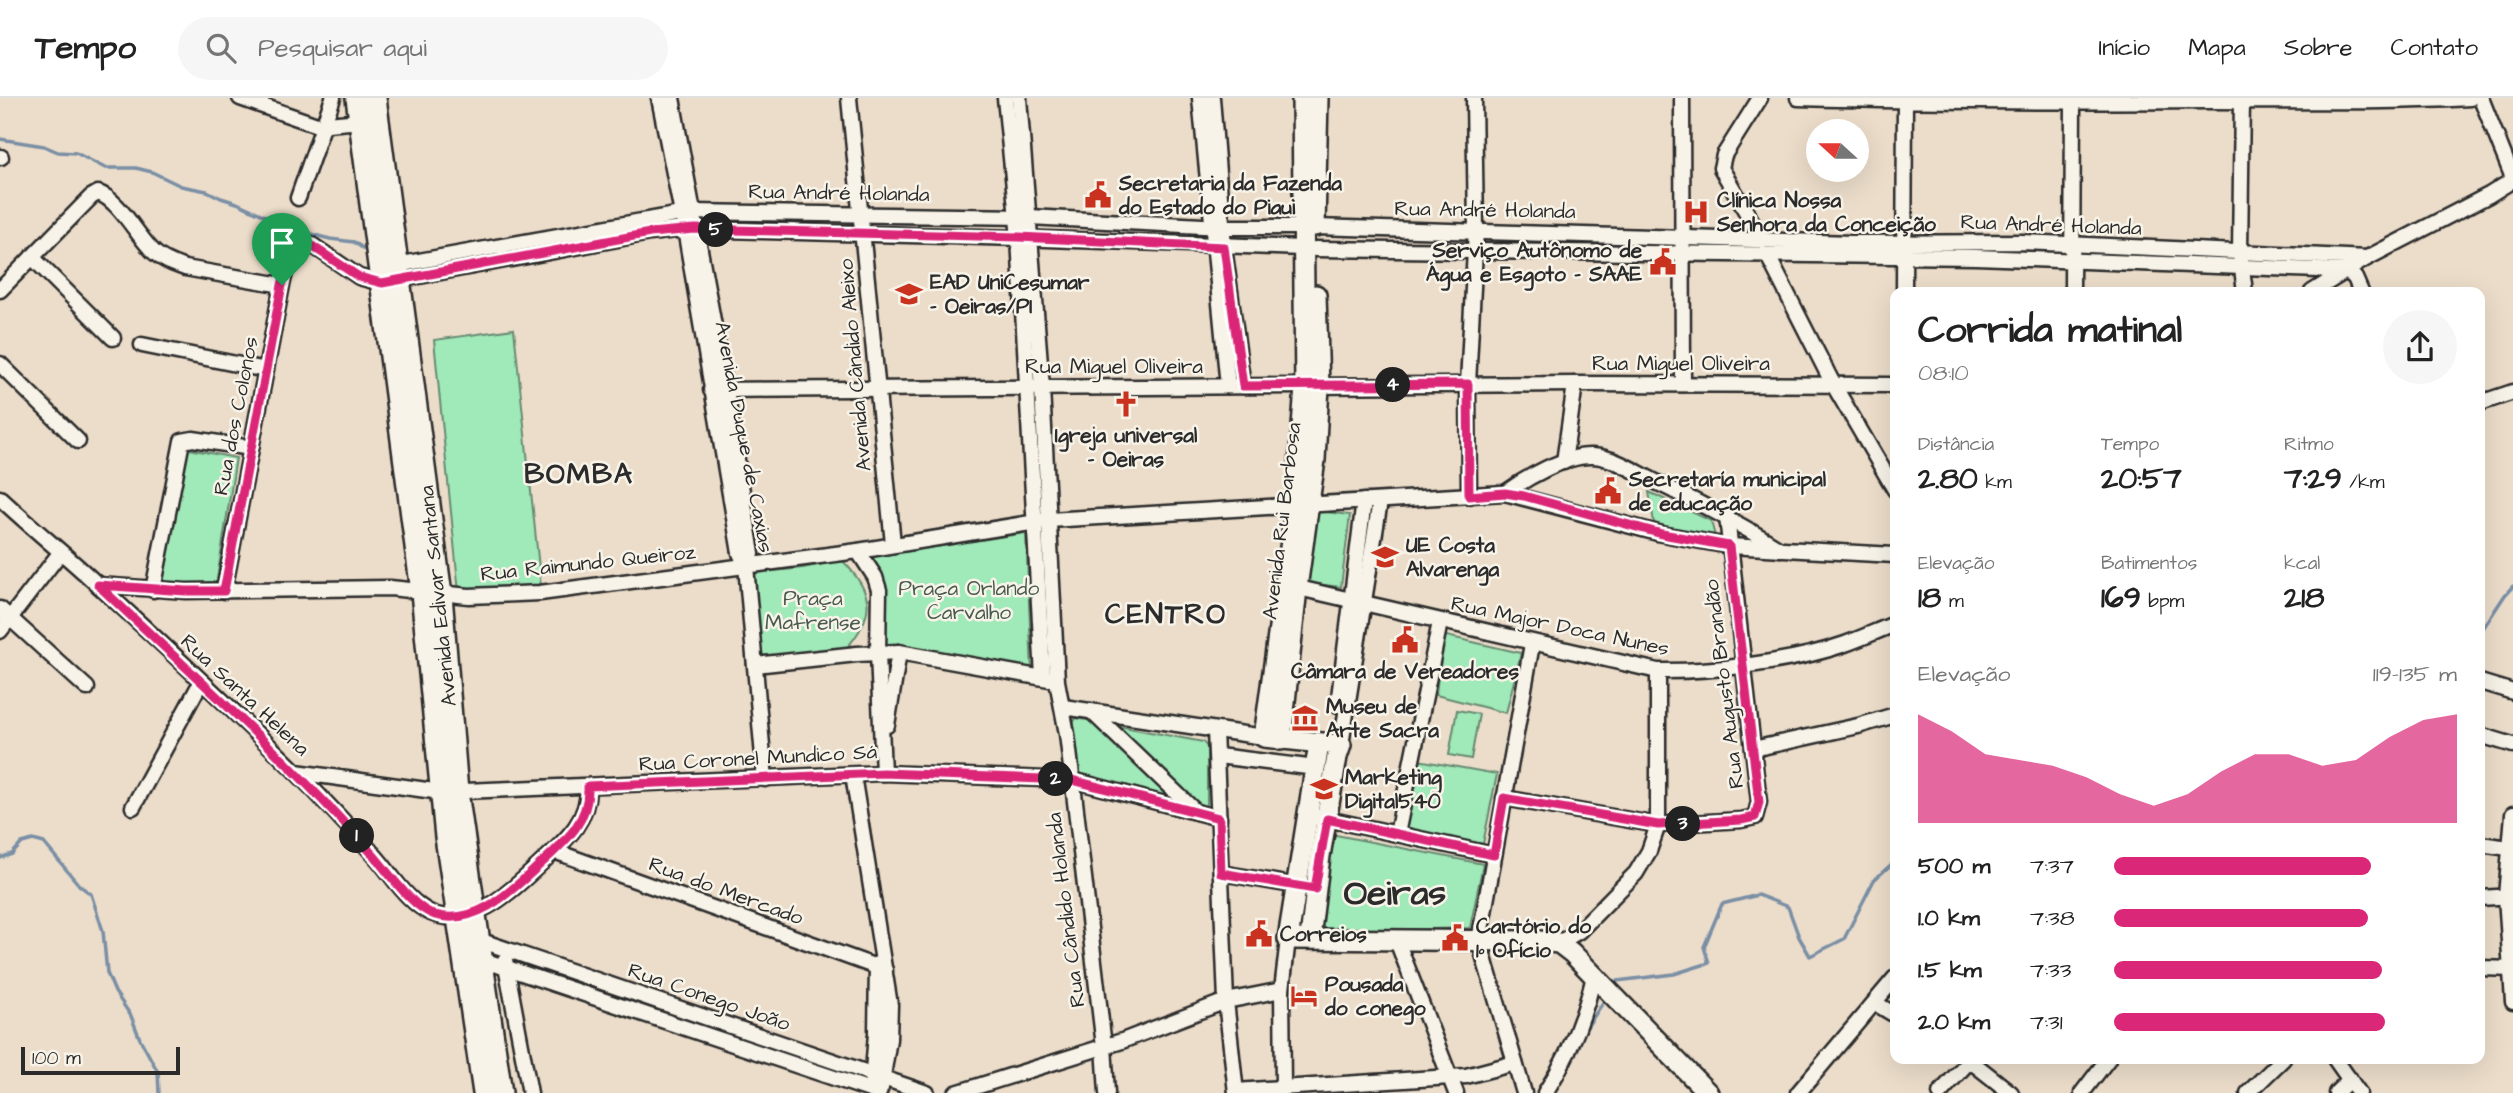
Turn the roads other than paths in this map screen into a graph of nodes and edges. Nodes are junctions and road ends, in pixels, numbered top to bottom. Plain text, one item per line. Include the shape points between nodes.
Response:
1 (240, 98) edge
2 (333, 98) edge
3 (357, 98) edge
4 (375, 98) edge
5 (659, 98) edge
6 (672, 98) edge
7 (849, 98) edge
8 (1005, 98) edge
9 (1019, 98) edge
10 (1200, 98) edge
11 (1212, 98) edge
12 (1302, 98) edge
13 (1318, 98) edge
14 (1474, 98) edge
15 (1682, 98) edge
16 (1760, 98) edge
17 (1798, 98) edge
18 (2470, 98) edge
19 (2481, 98) edge
20 (1905, 100) edge
21 (2242, 100) edge
22 (2339, 100) edge
23 (2073, 102) junction
24 (360, 121) junction
25 (323, 125) junction
26 (2513, 179) edge
27 (299, 198) dead end
28 (687, 213) junction
29 (861, 214) junction
30 (1023, 217) junction
31 (1217, 226) junction
32 (1308, 227) junction
33 (690, 229) junction
34 (1476, 230) junction
35 (864, 233) junction
36 (1684, 237) junction
37 (1024, 238) junction
38 (1763, 240) junction
39 (2072, 244) junction
40 (1219, 246) junction
41 (1309, 248) junction
42 (1475, 250) junction
43 (1904, 250) junction
44 (1684, 254) junction
45 (1768, 256) junction
46 (32, 257) junction
47 (2367, 258) junction
48 (2072, 260) junction
49 (2241, 260) junction
50 (2347, 271) junction
51 (385, 275) junction
52 (282, 285) junction
53 (1904, 287) edge
54 (2072, 287) edge
55 (2244, 287) edge
56 (2320, 287) edge
57 (2359, 287) edge
58 (0, 290) edge
59 (113, 338) dead end
60 (142, 345) dead end
61 (0, 364) edge
62 (266, 370) junction
63 (1468, 384) junction
64 (1575, 384) junction
65 (1683, 384) junction
66 (1833, 384) junction
67 (1890, 385) edge
68 (1228, 386) junction
69 (1243, 386) junction
70 (1312, 386) junction
71 (877, 387) junction
72 (1042, 387) junction
73 (1027, 388) junction
74 (719, 391) junction
75 (2513, 392) edge
76 (2485, 400) edge
77 (78, 441) dead end
78 (251, 448) junction
79 (1564, 462) junction
80 (1890, 481) edge
81 (1505, 493) junction
82 (1469, 496) junction
83 (0, 498) edge
84 (1364, 501) junction
85 (1380, 501) junction
86 (1303, 504) junction
87 (1727, 517) junction
88 (1042, 521) junction
89 (893, 544) junction
90 (1729, 546) junction
91 (1781, 550) junction
92 (858, 551) junction
93 (60, 553) junction
94 (1890, 555) edge
95 (747, 566) junction
96 (98, 585) junction
97 (1291, 587) junction
98 (153, 590) junction
99 (224, 591) junction
100 (432, 593) junction
101 (1357, 601) junction
102 (5, 614) edge
103 (1440, 622) junction
104 (1890, 626) edge
105 (0, 631) edge
106 (1532, 644) junction
107 (899, 652) junction
108 (878, 653) junction
109 (1742, 664) junction
110 (755, 665) junction
111 (1658, 671) junction
112 (1050, 679) junction
113 (201, 682) junction
114 (2485, 684) edge
115 (87, 688) dead end
116 (2513, 692) edge
117 (1063, 707) junction
118 (1090, 711) junction
119 (1890, 716) edge
120 (1215, 730) junction
121 (2485, 737) edge
122 (1272, 739) junction
123 (2513, 745) edge
124 (1333, 748) junction
125 (1753, 749) junction
126 (883, 754) junction
127 (1217, 756) junction
128 (1315, 768) junction
129 (296, 772) junction
130 (883, 773) junction
131 (853, 775) junction
132 (765, 779) junction
133 (1072, 780) junction
134 (588, 786) junction
135 (449, 792) junction
136 (1504, 798) junction
137 (133, 807) dead end
138 (1197, 813) junction
139 (2513, 814) edge
140 (1318, 817) junction
141 (1219, 818) junction
142 (1658, 825) junction
143 (1397, 834) junction
144 (2485, 845) edge
145 (2509, 848) junction
146 (554, 851) junction
147 (1494, 855) junction
148 (1221, 873) junction
149 (1306, 887) junction
150 (2510, 896) edge
151 (2485, 898) edge
152 (466, 915) junction
153 (1288, 939) junction
154 (1310, 939) junction
155 (1397, 941) junction
156 (1479, 941) junction
157 (1559, 943) junction
158 (503, 948) junction
159 (475, 951) junction
160 (506, 966) junction
161 (2485, 968) edge
162 (881, 969) junction
163 (2512, 969) edge
164 (1597, 979) junction
165 (1890, 984) edge
166 (1282, 990) junction
167 (1226, 1001) junction
168 (2513, 1002) edge
169 (1875, 1003) junction
170 (682, 1010) junction
171 (1890, 1012) edge
172 (678, 1025) junction
173 (1104, 1046) junction
174 (1515, 1063) junction
175 (1966, 1064) edge
176 (1976, 1064) edge
177 (2104, 1064) edge
178 (2278, 1064) edge
179 (2339, 1064) edge
180 (1449, 1078) junction
181 (2350, 1079) junction
182 (877, 1086) edge
183 (1283, 1088) junction
184 (1236, 1092) edge
185 (484, 1093) edge
186 (501, 1093) edge
187 (530, 1093) edge
188 (927, 1093) edge
189 (956, 1093) edge
190 (1107, 1093) edge
191 (1456, 1093) edge
192 (1524, 1093) edge
193 (1545, 1093) edge
194 (1708, 1093) edge
195 (1798, 1093) edge
196 (1940, 1093) edge
197 (2011, 1093) edge
198 (2082, 1093) edge
199 (2248, 1093) edge
200 (2336, 1093) edge
201 (2359, 1093) edge

1 - 25 street
2 - 25 street
3 - 24 highway, Avenida Edivar Santana
4 - 51 highway, Avenida Edivar Santana
5 - 28 street, Avenida Duque de Caxias
6 - 28 street, Avenida Duque de Caxias
7 - 29 street, Avenida Cândido Aleixo
8 - 30 street
9 - 30 street
10 - 31 street
11 - 31 street
12 - 32 main road, Avenida Rui Barbosa
13 - 32 main road, Avenida Rui Barbosa
14 - 34 street
15 - 36 street
16 - 38 street via 1724,155 1721,168
17 - 20 street
18 - 22 street
19 - 26 street
20 - 23 street
20 - 43 street
21 - 22 street
21 - 23 street
21 - 49 street
23 - 39 street
24 - 25 street
24 - 51 highway, Avenida Edivar Santana
25 - 27 street
26 - 47 street
28 - 29 street, Rua André Holanda
28 - 33 street, Avenida Duque de Caxias
28 - 51 street, Rua André Holanda
29 - 30 street, Rua André Holanda
29 - 35 street, Avenida Cândido Aleixo
30 - 31 street, Rua André Holanda
30 - 37 street
31 - 32 street, Rua André Holanda
31 - 40 street
32 - 34 street, Rua André Holanda
32 - 41 main road, Avenida Rui Barbosa
33 - 35 street, Rua André Holanda
33 - 51 street, Rua André Holanda
33 - 74 street, Avenida Duque de Caxias
34 - 36 street, Rua André Holanda
34 - 42 street
35 - 37 street, Rua André Holanda
35 - 71 street, Avenida Cândido Aleixo
36 - 38 street, Rua André Holanda
36 - 44 street
37 - 40 street, Rua André Holanda
37 - 72 street
37 - 73 street
38 - 43 street, Rua André Holanda
39 - 43 street, Rua André Holanda
39 - 48 street
39 - 49 street, Rua André Holanda
40 - 41 street, Rua André Holanda
40 - 68 street
40 - 69 street
41 - 42 street, Rua André Holanda
41 - 70 main road, Avenida Rui Barbosa
42 - 44 street, Rua André Holanda
42 - 63 street
43 - 45 street, Rua André Holanda
43 - 48 street, Rua André Holanda
43 - 53 street
44 - 45 street, Rua André Holanda
44 - 65 street
45 - 66 street
46 - 52 street via 91,197 101,194 154,252 171,263
46 - 58 street
46 - 59 street
47 - 49 street, Rua André Holanda
47 - 50 street
48 - 49 street, Rua André Holanda
48 - 54 street
49 - 50 street, Rua André Holanda
49 - 55 street
50 - 56 street
50 - 57 street
51 - 52 street, Rua dos Colonos via 353,273 297,240
51 - 100 highway, Avenida Edivar Santana
52 - 62 street, Rua dos Colonos
60 - 62 street
61 - 77 street
62 - 78 street, Rua dos Colonos
63 - 64 street, Rua Miguel Oliveira
63 - 70 street, Rua Miguel Oliveira
63 - 82 street
64 - 65 street, Rua Miguel Oliveira
64 - 79 street
65 - 66 street, Rua Miguel Oliveira
66 - 67 street, Rua Miguel Oliveira
66 - 80 street
68 - 69 street, Rua Miguel Oliveira
68 - 72 street, Rua Miguel Oliveira
69 - 70 street, Rua Miguel Oliveira
70 - 86 main road, Avenida Rui Barbosa
71 - 73 street, Rua Miguel Oliveira
71 - 74 street, Rua Miguel Oliveira
71 - 89 street, Avenida Cândido Aleixo
72 - 73 street, Rua Miguel Oliveira
72 - 88 street
73 - 88 street
74 - 95 street, Avenida Duque de Caxias via 752,554
75 - 76 street
78 - 98 street via 185,439 180,444
78 - 99 street, Rua dos Colonos
79 - 81 street via 1539,471
79 - 87 street via 1580,456 1609,459
81 - 82 street, Rua Raimundo Queiroz
81 - 90 street via 1662,534
82 - 85 street, Rua Raimundo Queiroz
83 - 93 street, Rua Santa Helena
84 - 85 street, Rua Raimundo Queiroz
84 - 86 street, Rua Raimundo Queiroz
84 - 101 street
85 - 101 street
86 - 88 street, Rua Raimundo Queiroz
86 - 97 main road, Avenida Rui Barbosa
87 - 90 street, Rua Augusto Brandão
87 - 91 street
88 - 89 street, Rua Raimundo Queiroz
88 - 112 street, Rua Cândido Holanda
89 - 92 street, Rua Raimundo Queiroz
90 - 91 street
90 - 109 street, Rua Augusto Brandão
91 - 94 street
92 - 95 street, Rua Raimundo Queiroz
92 - 108 street via 879,590
93 - 96 street, Rua Santa Helena
93 - 102 street
95 - 100 street, Rua Raimundo Queiroz via 540,593
95 - 110 street, Avenida Duque de Caxias
96 - 98 street, Rua Raimundo Queiroz
96 - 113 street, Rua Santa Helena
97 - 101 street, Rua Major Doca Nunes
97 - 122 main road, Avenida Rui Barbosa
98 - 99 street, Rua Raimundo Queiroz
99 - 100 street, Rua Raimundo Queiroz via 390,588
100 - 135 highway, Avenida Edivar Santana
101 - 103 street, Rua Major Doca Nunes
101 - 124 street
102 - 105 street
102 - 115 street
103 - 106 street, Rua Major Doca Nunes
103 - 143 street
104 - 109 street, Rua Major Doca Nunes via 1814,653
106 - 111 street, Rua Major Doca Nunes
106 - 136 street
107 - 108 street
107 - 112 street
107 - 126 street
108 - 110 street
108 - 126 street
109 - 111 street, Rua Major Doca Nunes
109 - 125 street, Rua Augusto Brandão
110 - 132 street, Avenida Duque de Caxias
111 - 142 street
112 - 117 street, Rua Cândido Holanda
113 - 129 street, Rua Santa Helena
113 - 137 street
114 - 116 street
117 - 118 street
117 - 133 street, Rua Cândido Holanda
118 - 120 street
118 - 138 street
119 - 125 street
120 - 122 street
120 - 127 street
121 - 123 street
122 - 124 main road
124 - 128 main road
124 - 140 main road
125 - 142 street, Rua Augusto Brandão via 1759,802 1755,817
126 - 130 street
127 - 128 street
127 - 141 street
128 - 140 main road
129 - 135 street, Rua Coronel Mundico Sá
129 - 152 street, Rua Santa Helena via 420,907 444,917
130 - 131 street, Rua Coronel Mundico Sá
130 - 133 street, Rua Coronel Mundico Sá
131 - 132 street, Rua Coronel Mundico Sá
131 - 162 street
132 - 134 street, Rua Coronel Mundico Sá
133 - 138 street, Rua Coronel Mundico Sá
133 - 173 street, Rua Cândido Holanda
134 - 135 street, Rua Coronel Mundico Sá
134 - 146 street via 589,796 576,830
135 - 152 highway, Avenida Edivar Santana
136 - 142 street
136 - 147 street
138 - 141 street, Rua Coronel Mundico Sá
139 - 145 street
140 - 143 street
140 - 149 main road
141 - 148 street
142 - 157 street via 1636,873 1587,924
143 - 147 street
144 - 145 street
145 - 150 street
146 - 152 street via 490,906
146 - 162 street, Rua do Mercado
147 - 156 street
148 - 149 street
148 - 167 street
149 - 153 main road
149 - 154 main road
150 - 151 street
150 - 163 street
152 - 159 highway, Avenida Edivar Santana
153 - 154 main road
153 - 166 street
154 - 155 main road
155 - 156 main road
155 - 180 street
156 - 157 main road
156 - 174 street
157 - 164 main road
158 - 159 street, Rua Conego João
158 - 160 street
158 - 170 street, Rua Conego João
159 - 160 street, Rua Conego João
159 - 185 highway, Avenida Edivar Santana
159 - 186 highway, Avenida Edivar Santana
160 - 172 street, Rua Conego João
160 - 187 street
161 - 163 street
162 - 182 street via 891,1015
163 - 168 street
164 - 193 street via 1581,1026
164 - 194 main road
165 - 169 street
166 - 167 street
166 - 183 street
167 - 173 street
167 - 184 street
169 - 171 street
169 - 195 street
170 - 172 street
170 - 182 street, Rua Conego João
172 - 182 street, Rua Conego João
173 - 189 street
173 - 190 street, Rua Cândido Holanda
174 - 180 street
174 - 192 street
175 - 196 street
176 - 197 street
177 - 198 street
178 - 199 street
179 - 181 street
180 - 183 street
180 - 191 street
181 - 200 street
181 - 201 street
182 - 188 street, Rua Conego João
183 - 184 street

